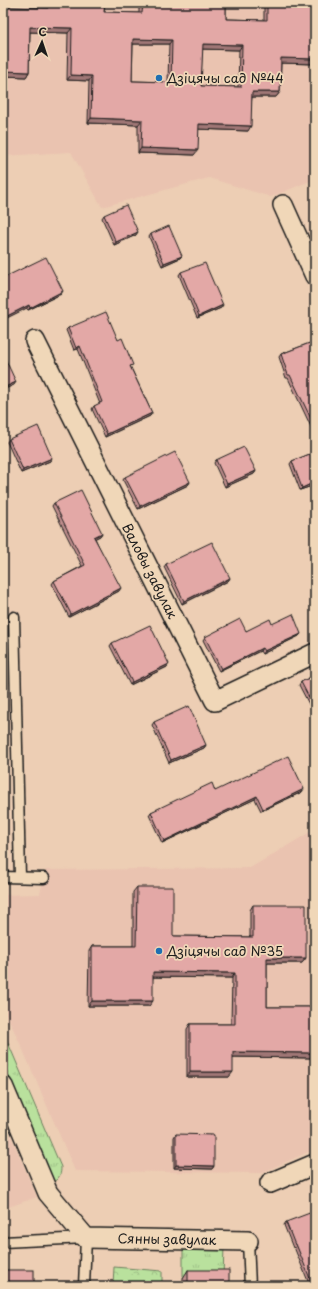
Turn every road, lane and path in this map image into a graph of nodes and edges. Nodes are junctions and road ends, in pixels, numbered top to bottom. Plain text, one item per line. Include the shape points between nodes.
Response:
1 (282, 206) dead end
2 (315, 276) edge
3 (34, 341) dead end
4 (14, 617) dead end
5 (315, 653) edge
6 (3, 877) edge
7 (20, 877) junction
8 (44, 878) dead end
9 (3, 1086) edge
10 (315, 1164) edge
11 (270, 1183) dead end
12 (86, 1238) junction
13 (248, 1241) joint
14 (3, 1242) edge
15 (84, 1286) edge
16 (250, 1286) edge

1 - 2 street
3 - 5 street, Валовы завулак via 215,701
4 - 7 lane
6 - 7 lane
7 - 8 lane
9 - 12 street via 48,1193
10 - 11 street
12 - 13 street, Сянны завулак
12 - 14 lane
12 - 15 lane
13 - 16 lane

